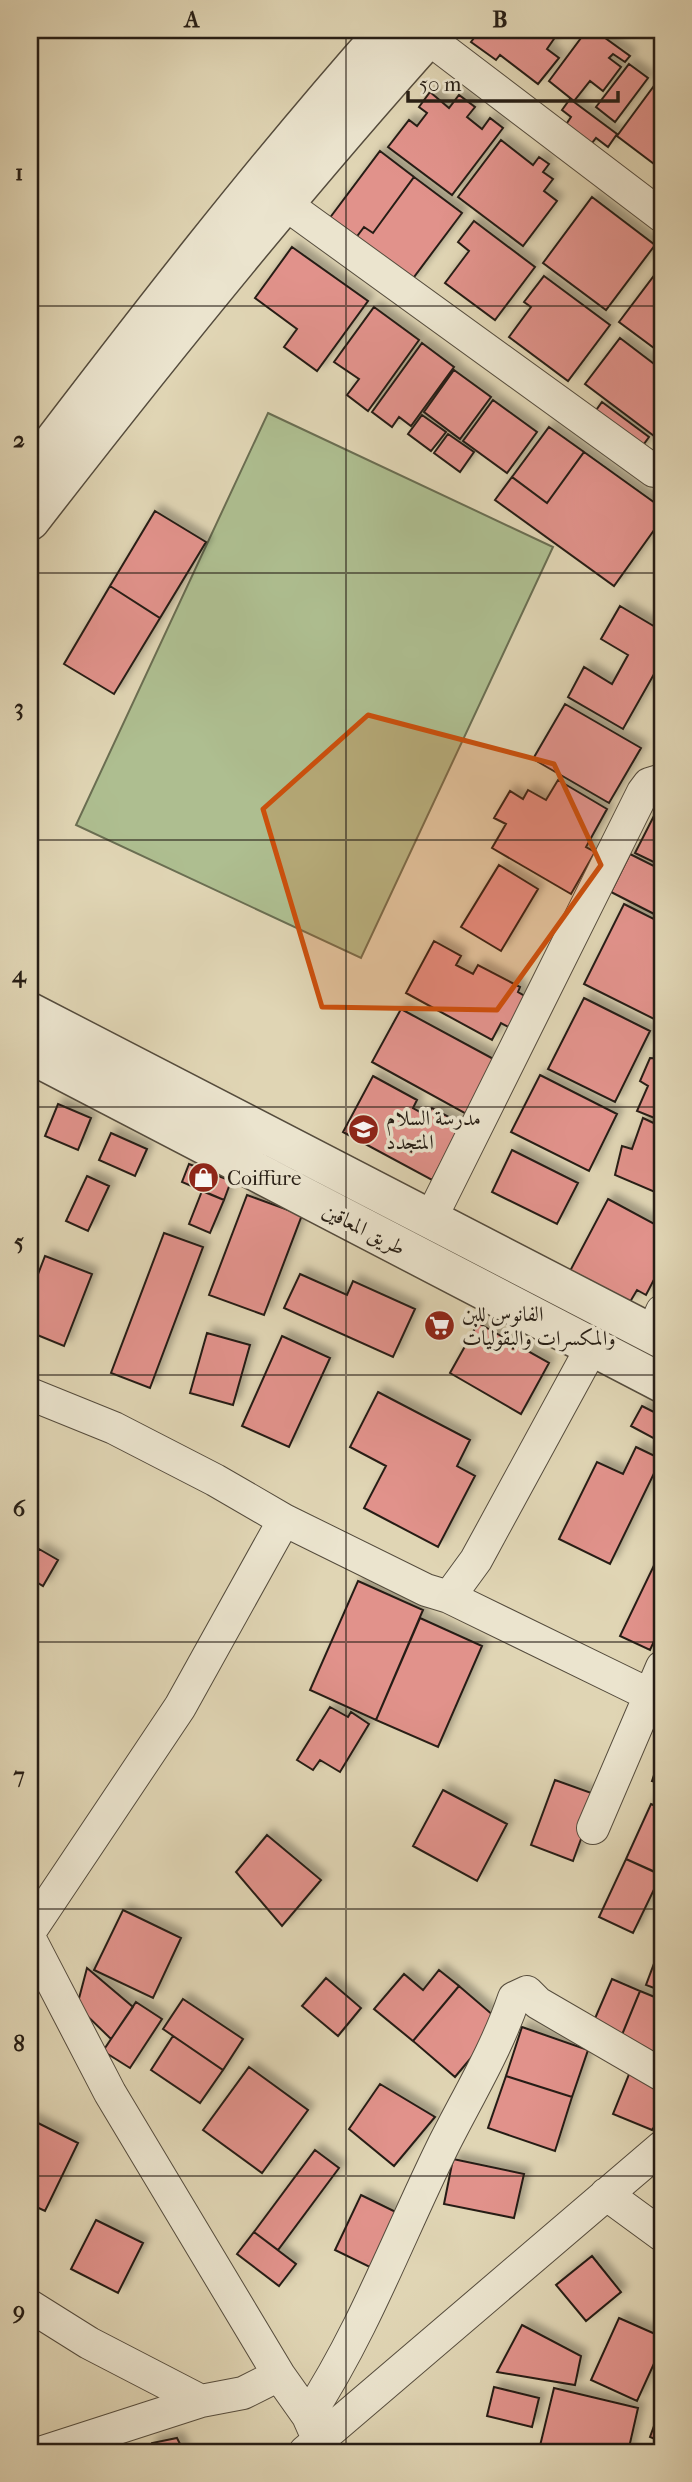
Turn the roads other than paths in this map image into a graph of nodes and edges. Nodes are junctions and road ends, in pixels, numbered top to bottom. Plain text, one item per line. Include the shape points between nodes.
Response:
1 (386, 30) edge
2 (432, 34) edge
3 (284, 203) junction
4 (662, 216) edge
5 (30, 471) edge
6 (654, 471) dead end
7 (30, 521) edge
8 (662, 780) edge
9 (30, 1012) edge
10 (30, 1054) edge
11 (430, 1220) junction
12 (659, 1328) edge
13 (592, 1347) junction
14 (662, 1383) edge
15 (30, 1394) edge
16 (284, 1520) junction
17 (449, 1597) junction
18 (656, 1681) edge
19 (593, 1828) dead end
20 (30, 1931) edge
21 (30, 1939) edge
22 (662, 2075) edge
23 (662, 2147) edge
24 (606, 2194) junction
25 (662, 2235) edge
26 (30, 2306) edge
27 (279, 2375) junction
28 (201, 2401) junction
29 (311, 2436) edge
30 (43, 2452) edge

1 - 5 street via 297,131
2 - 3 street
2 - 4 street
3 - 6 street
3 - 7 street
8 - 11 street via 649,784 643,792
9 - 11 street, طريق المعاقين
10 - 13 street, طريق المعاقين
11 - 12 street, طريق المعاقين
13 - 14 street, طريق المعاقين
13 - 17 street via 476,1560
15 - 16 street via 114,1428
16 - 17 street
16 - 20 street via 180,1707
17 - 18 street
18 - 19 street
21 - 27 street via 110,2093
22 - 29 street via 538,2003 527,1992 514,1998
23 - 24 street
24 - 25 street
24 - 29 street
26 - 28 street via 89,2343
27 - 28 street via 243,2393
27 - 29 street
28 - 30 street

